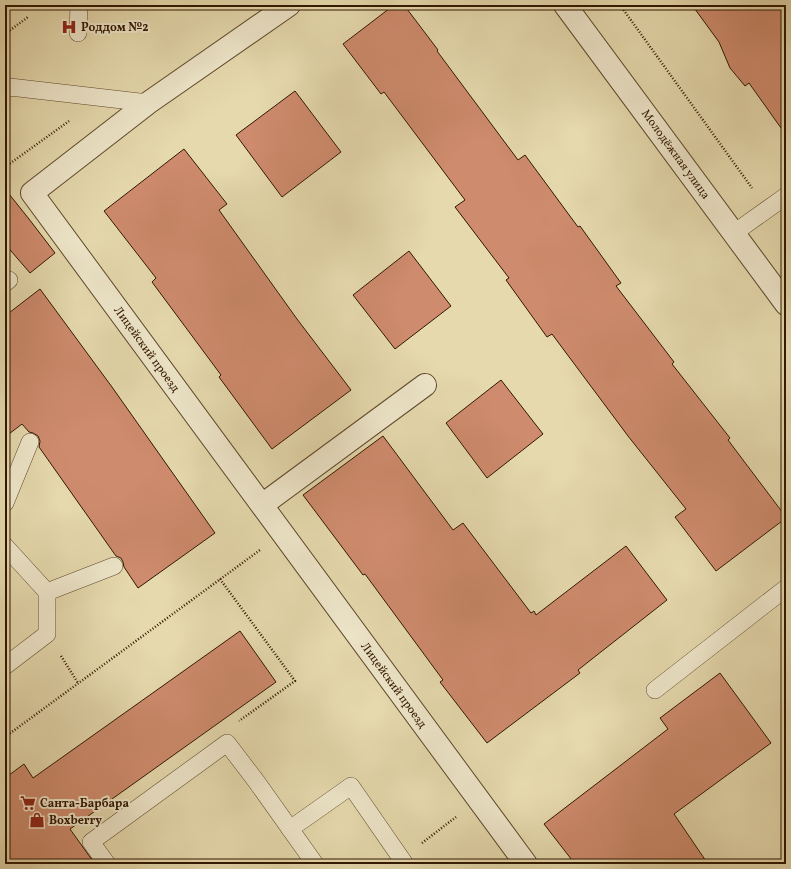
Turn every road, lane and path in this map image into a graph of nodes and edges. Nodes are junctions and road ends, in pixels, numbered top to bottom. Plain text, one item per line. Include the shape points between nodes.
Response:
1 (79, 5) edge
2 (289, 5) edge
3 (566, 5) edge
4 (620, 5) edge
5 (28, 17) dead end
6 (5, 34) edge
7 (78, 34) dead end
8 (5, 90) edge
9 (101, 98) junction
10 (148, 103) junction
11 (5, 167) edge
12 (786, 196) edge
13 (768, 209) junction
14 (734, 233) junction
15 (786, 234) edge
16 (786, 304) edge
17 (425, 385) dead end
18 (30, 442) dead end
19 (5, 503) edge
20 (262, 506) junction
21 (283, 533) junction
22 (5, 546) edge
23 (114, 566) dead end
24 (220, 579) junction
25 (786, 588) edge
26 (47, 592) junction
27 (47, 634) junction
28 (5, 666) edge
29 (78, 683) junction
30 (654, 690) dead end
31 (237, 723) dead end
32 (5, 737) edge
33 (479, 800) junction
34 (290, 829) junction
35 (403, 861) edge
36 (107, 864) edge
37 (315, 864) edge
38 (526, 864) edge

1 - 7 lane
2 - 10 street
3 - 14 street, Молодёжная улица
4 - 13 path
5 - 6 path
8 - 9 lane via 10,88
9 - 10 lane
9 - 11 path
10 - 20 street, Лицейский проезд via 32,194
12 - 13 lane
13 - 14 lane
13 - 15 path
14 - 16 street, Молодёжная улица
17 - 20 street
18 - 19 lane
20 - 21 street, Лицейский проезд
21 - 24 path
21 - 33 street, Лицейский проезд
22 - 26 lane
23 - 26 lane
24 - 29 path
24 - 31 path via 295,681
25 - 30 lane
26 - 27 lane
27 - 28 lane
27 - 29 path
29 - 32 path
33 - 35 path
33 - 38 street, Лицейский проезд
34 - 35 lane via 351,786
34 - 36 lane via 227,743 91,842
34 - 37 lane

